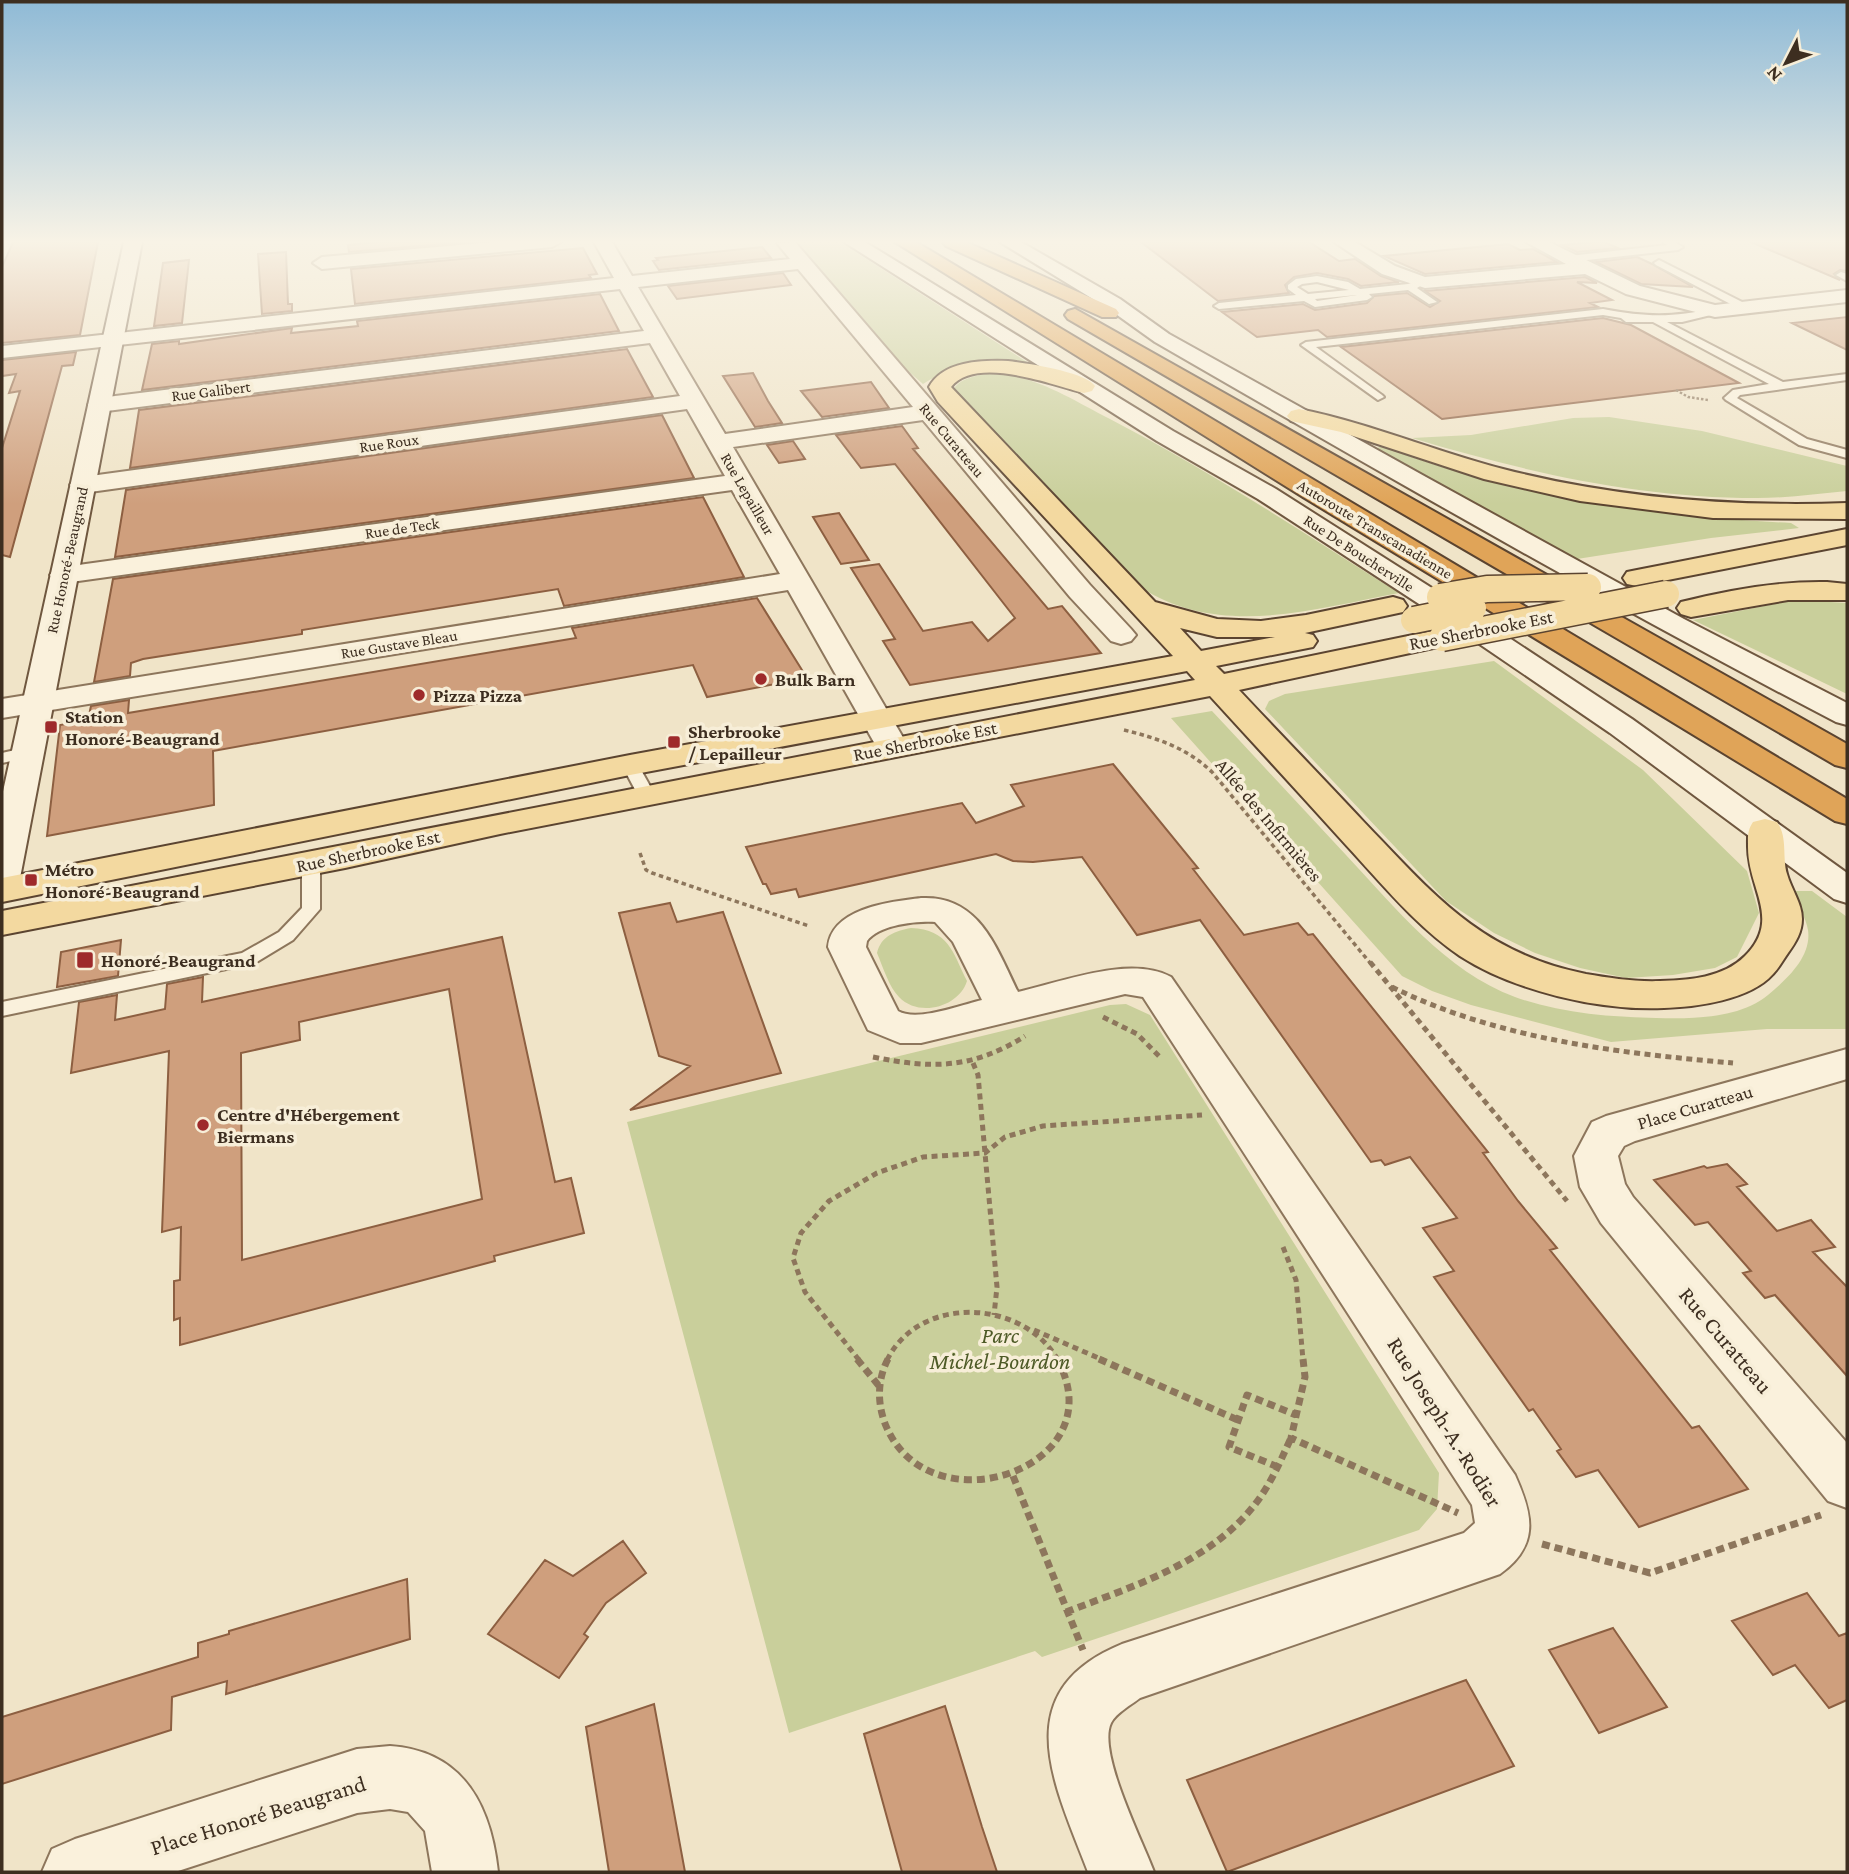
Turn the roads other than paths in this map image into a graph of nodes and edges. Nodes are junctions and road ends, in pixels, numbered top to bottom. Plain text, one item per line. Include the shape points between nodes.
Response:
1 (115, 329) edge
2 (188, 329) edge
3 (653, 329) edge
4 (859, 329) edge
5 (993, 329) edge
6 (1038, 329) edge
7 (1050, 329) edge
8 (1103, 329) edge
9 (1144, 329) edge
10 (1149, 329) edge
11 (1446, 329) edge
12 (1532, 329) edge
13 (1675, 329) edge
14 (1500, 333) dead end
15 (656, 335) junction
16 (1474, 337) dead end
17 (1161, 338) junction
18 (113, 340) junction
19 (2, 352) edge
20 (1319, 354) junction
21 (1847, 377) edge
22 (1084, 386) junction
23 (1781, 386) junction
24 (1378, 397) dead end
25 (695, 401) junction
26 (99, 405) junction
27 (929, 412) junction
28 (1299, 416) junction
29 (719, 442) junction
30 (1847, 454) edge
31 (740, 481) junction
32 (83, 485) junction
33 (1267, 494) junction
34 (1847, 511) edge
35 (1844, 545) edge
36 (64, 575) junction
37 (797, 580) junction
38 (1847, 592) edge
39 (1583, 599) junction
40 (1147, 609) junction
41 (1404, 613) junction
42 (1121, 635) dead end
43 (1206, 673) junction
44 (38, 703) junction
45 (2, 709) edge
46 (1847, 715) edge
47 (884, 733) junction
48 (15, 755) edge
49 (1847, 758) edge
50 (638, 780) junction
51 (1847, 814) edge
52 (1765, 830) junction
53 (311, 864) junction
54 (2, 878) edge
55 (2, 890) edge
56 (1847, 891) edge
57 (2, 923) edge
58 (2, 1009) edge
59 (1020, 1019) road end
60 (1847, 1063) edge
61 (1588, 1200) joint
62 (1835, 1499) edge
63 (75, 1872) edge
64 (466, 1872) edge
65 (1121, 1872) edge

1 - 18 street, Rue Honoré-Beaugrand
2 - 18 street
3 - 15 street, Rue Lepailleur
4 - 27 street, Rue Curatteau
5 - 22 street, Rue De Boucherville
6 - 33 highway via 1083,367
7 - 51 highway, Autoroute Transcanadienne
8 - 49 highway, Autoroute Transcanadienne
9 - 17 highway
10 - 17 street
11 - 20 lane via 1307,345
12 - 14 lane
13 - 23 lane
15 - 25 street, Rue Lepailleur
15 - 26 street, Rue Galibert
16 - 20 lane
17 - 28 street
18 - 19 street
18 - 26 street, Rue Honoré-Beaugrand
20 - 24 lane
21 - 23 lane
22 - 33 street, Rue De Boucherville
22 - 40 main road via 1024,369 998,367 961,372 940,387
23 - 30 lane via 1737,392 1730,398 1803,442
25 - 29 street, Rue Lepailleur
25 - 32 street, Rue Roux
26 - 32 street, Rue Honoré-Beaugrand
27 - 29 street
27 - 42 street, Rue Curatteau
28 - 34 main road via 1354,428 1495,474 1607,498 1741,512
28 - 46 street via 1623,598
29 - 31 street, Rue Lepailleur
31 - 36 street, Rue de Teck
31 - 37 street, Rue Lepailleur
32 - 36 street, Rue Honoré-Beaugrand
33 - 52 street, Rue De Boucherville via 1563,685
35 - 39 main road, Rue Sherbrooke Est via 1636,578
35 - 39 main road, Rue Sherbrooke Est, bridge via 1666,594
36 - 44 street, Rue Honoré-Beaugrand
37 - 44 street, Rue Gustave Bleau
37 - 47 street, Rue Lepailleur
38 - 39 main road, bridge via 1787,590 1691,608
39 - 41 main road, Rue Sherbrooke Est, bridge
39 - 43 main road, Rue Sherbrooke Est, bridge via 1441,638
40 - 41 main road via 1203,625 1244,629
40 - 43 main road
41 - 43 main road, Rue Sherbrooke Est
43 - 47 main road, Rue Sherbrooke Est
43 - 52 main road via 1441,922 1496,959 1559,982 1664,996 1708,990 1751,970 1774,946 1782,925 1781,904 1768,874
44 - 45 street, Rue Gustave Bleau
44 - 48 street, Rue Honoré-Beaugrand
47 - 50 main road, Rue Sherbrooke Est
48 - 54 street, Rue Honoré-Beaugrand
50 - 53 main road, Rue Sherbrooke Est
50 - 55 main road, Rue Sherbrooke Est
52 - 56 street, Rue De Boucherville
53 - 57 main road, Rue Sherbrooke Est
53 - 58 lane via 310,909 286,936 258,953
59 - 65 street, Rue Joseph-A.-Rodier via 1125,981 1148,982 1164,994 1496,1493 1503,1514 1503,1533 1480,1555 1122,1674 1100,1690 1083,1711 1078,1741 1083,1771
60 - 61 street, Place Curatteau via 1608,1134 1596,1156
61 - 62 street, Rue Curatteau via 1640,1238
63 - 64 street, Place Honoré Beaugrand via 357,1781 395,1777 429,1786 452,1811

